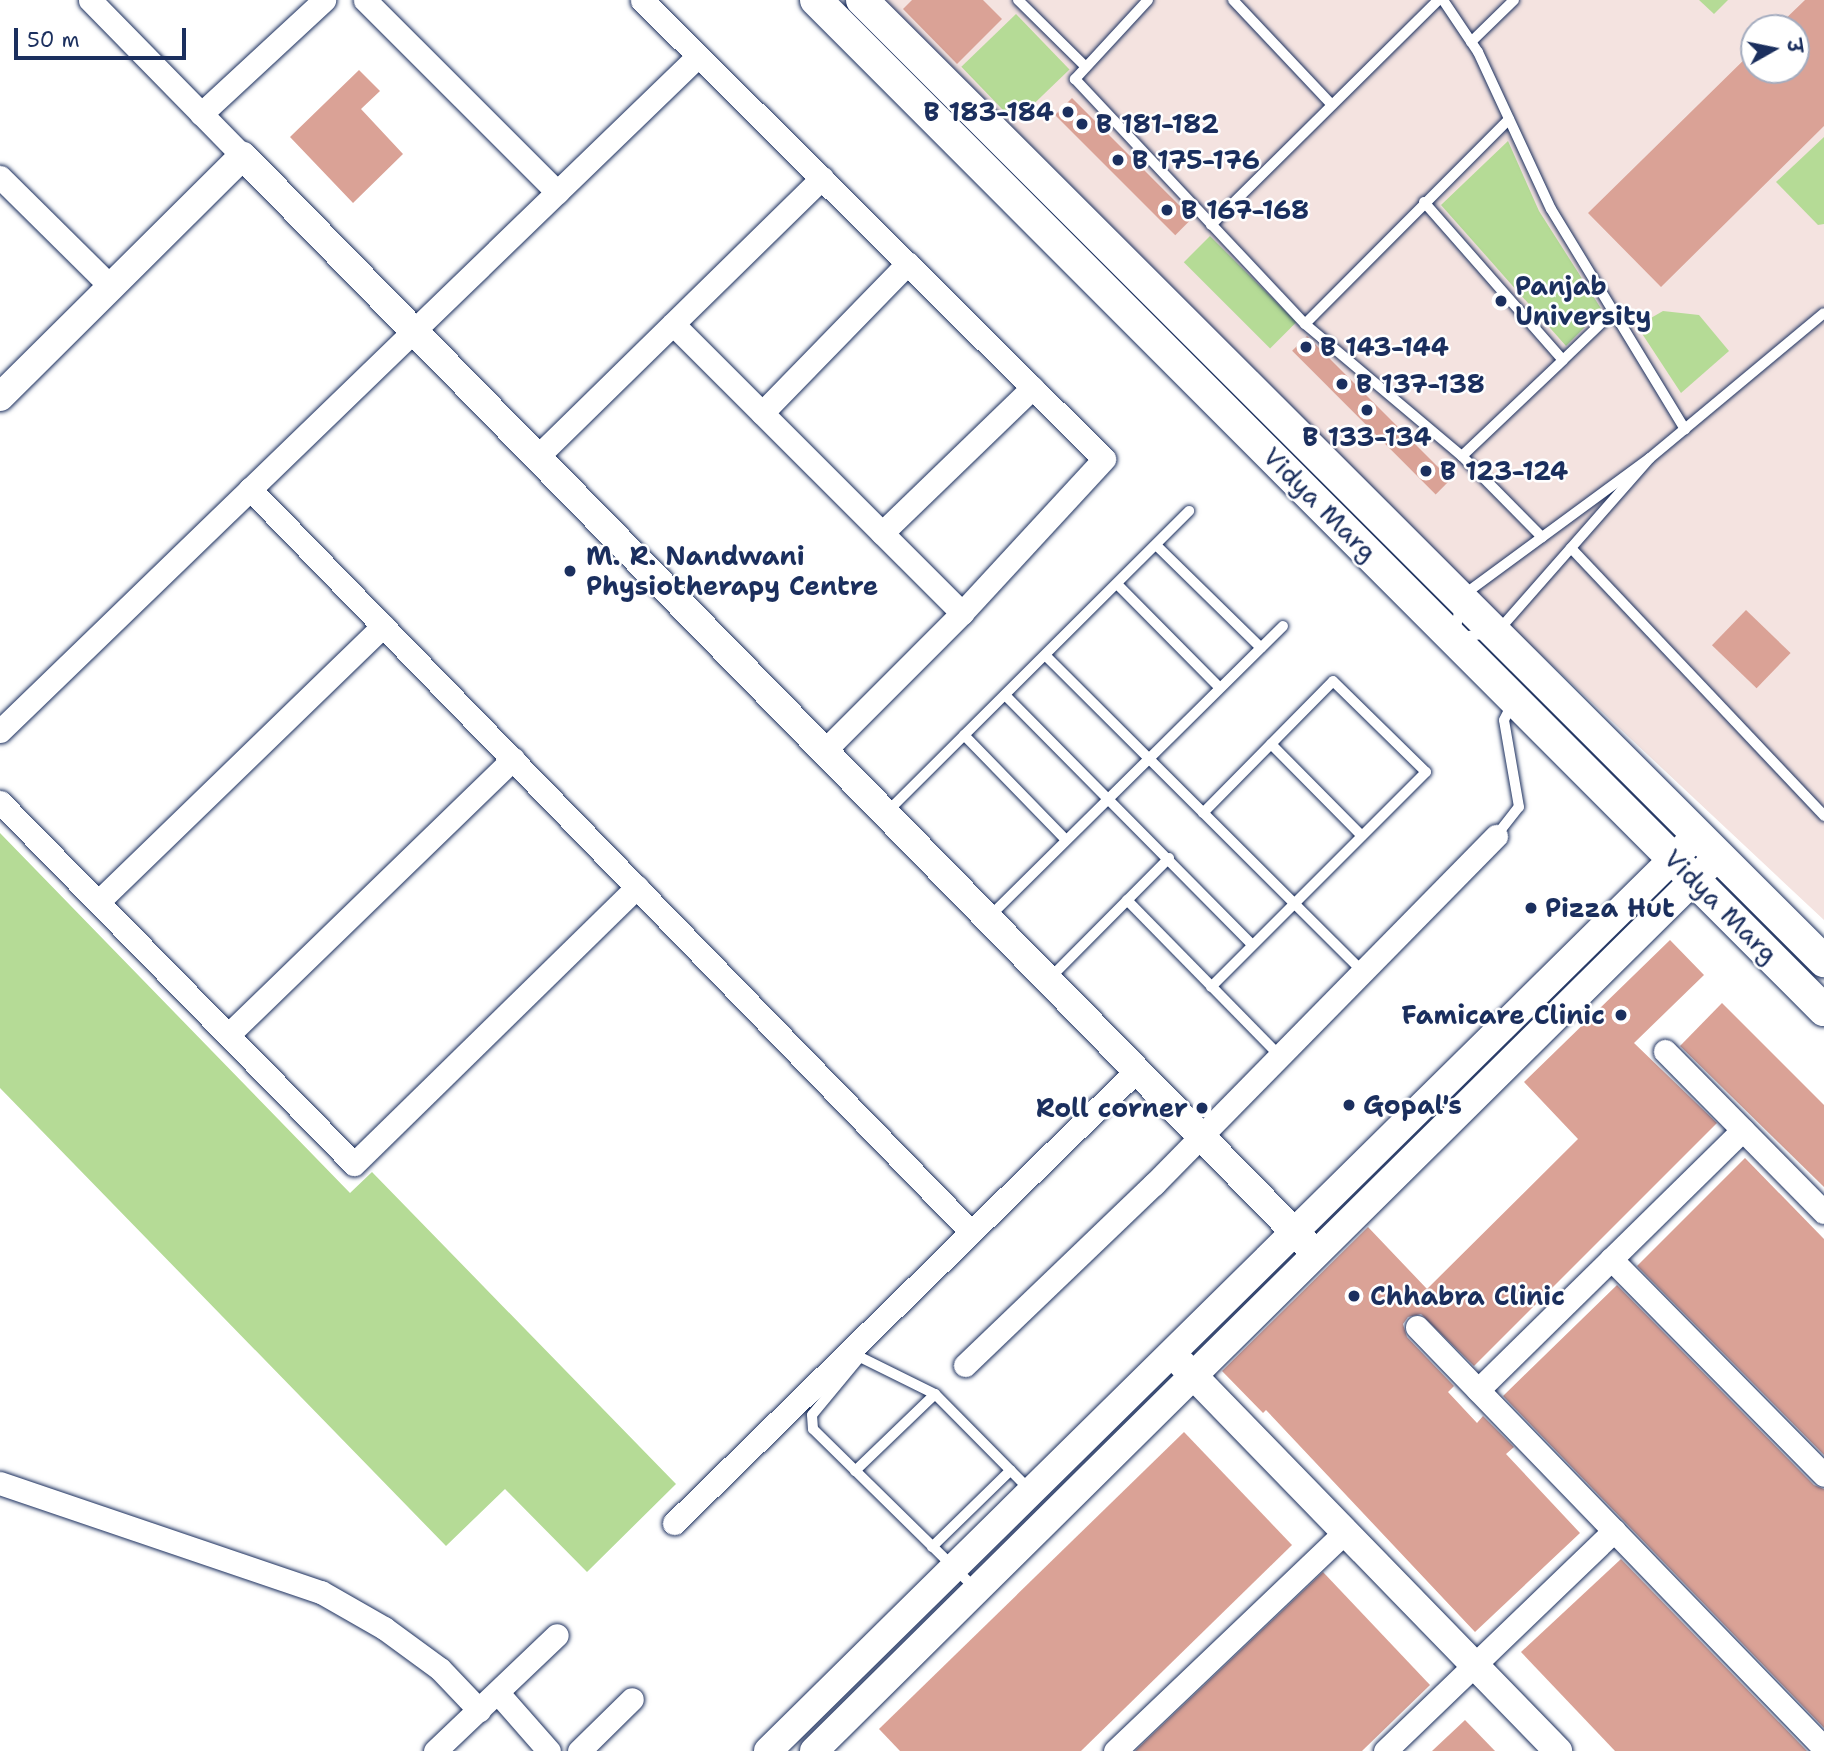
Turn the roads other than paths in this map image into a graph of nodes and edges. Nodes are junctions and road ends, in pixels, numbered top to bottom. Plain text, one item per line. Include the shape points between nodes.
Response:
1 (90, 0) edge
2 (324, 0) edge
3 (365, 0) edge
4 (642, 0) edge
5 (816, 0) edge
6 (862, 0) edge
7 (1018, 0) edge
8 (1148, 0) edge
9 (1233, 0) edge
10 (1441, 0) edge
11 (1514, 0) edge
12 (1471, 42) junction
13 (698, 56) junction
14 (1086, 67) junction
15 (1332, 105) junction
16 (201, 114) junction
17 (1509, 119) junction
18 (243, 156) junction
19 (0, 177) edge
20 (822, 178) junction
21 (557, 192) junction
22 (1424, 202) junction
23 (1211, 225) junction
24 (908, 263) junction
25 (111, 288) junction
26 (1614, 311) junction
27 (1824, 313) edge
28 (673, 324) junction
29 (1305, 324) junction
30 (413, 331) junction
31 (1563, 360) junction
32 (1032, 388) junction
33 (0, 397) edge
34 (762, 413) junction
35 (1685, 429) junction
36 (1462, 456) junction
37 (537, 457) junction
38 (1650, 458) junction
39 (250, 489) junction
40 (1189, 511) dead end
41 (882, 533) junction
42 (1542, 537) junction
43 (1156, 545) junction
44 (1571, 548) junction
45 (1117, 584) junction
46 (1462, 596) junction
47 (962, 613) junction
48 (383, 626) junction
49 (1283, 626) dead end
50 (1497, 632) junction
51 (1454, 638) junction
52 (1261, 648) junction
53 (1046, 656) junction
54 (1220, 688) junction
55 (1005, 695) junction
56 (1515, 699) junction
57 (0, 731) edge
58 (964, 735) junction
59 (1271, 744) junction
60 (824, 751) junction
61 (1148, 758) junction
62 (513, 759) junction
63 (1109, 799) junction
64 (0, 802) edge
65 (886, 813) junction
66 (1203, 813) junction
67 (1824, 816) edge
68 (1362, 836) junction
69 (1496, 836) joint
70 (1066, 840) junction
71 (1708, 845) junction
72 (1169, 859) junction
73 (1684, 869) junction
74 (637, 887) junction
75 (1127, 900) junction
76 (98, 902) junction
77 (1294, 904) junction
78 (988, 918) junction
79 (1252, 945) junction
80 (1824, 961) edge
81 (1363, 972) junction
82 (1048, 980) junction
83 (1211, 987) junction
84 (1824, 1010) edge
85 (228, 1035) junction
86 (1665, 1051) dead end
87 (1280, 1056) junction
88 (1137, 1070) junction
89 (1743, 1130) junction
90 (1201, 1136) junction
91 (1824, 1212) edge
92 (1294, 1231) junction
93 (971, 1232) junction
94 (1317, 1254) junction
95 (1611, 1259) junction
96 (1417, 1327) dead end
97 (857, 1352) junction
98 (1171, 1353) junction
99 (965, 1365) dead end
100 (1194, 1376) junction
101 (1478, 1390) junction
102 (935, 1394) junction
103 (1011, 1470) junction
104 (855, 1471) junction
105 (1824, 1475) edge
106 (0, 1483) edge
107 (1031, 1491) junction
108 (674, 1523) dead end
109 (1614, 1531) junction
110 (1345, 1532) junction
111 (932, 1547) junction
112 (953, 1568) junction
113 (977, 1590) junction
114 (557, 1635) dead end
115 (1474, 1665) junction
116 (498, 1693) junction
117 (632, 1699) dead end
118 (479, 1710) junction
119 (1824, 1748) edge
120 (435, 1751) edge
121 (548, 1751) edge
122 (579, 1751) edge
123 (768, 1751) edge
124 (814, 1751) edge
125 (1115, 1751) edge
126 (1385, 1751) edge
127 (1558, 1751) edge

1 - 16 street
2 - 16 street
3 - 21 street
4 - 13 street
5 - 51 main road, Vidya Marg
6 - 46 main road, Vidya Marg
7 - 14 lane
8 - 14 lane
9 - 15 lane
10 - 12 lane
10 - 15 lane
11 - 12 lane
12 - 17 lane
13 - 20 street
13 - 21 street
14 - 23 lane via 1075,79
15 - 23 lane
16 - 18 street
17 - 22 lane
17 - 26 lane via 1551,209
18 - 25 street
18 - 30 street
19 - 25 street
20 - 24 street
20 - 28 street
21 - 30 street
22 - 29 lane
22 - 31 lane
23 - 29 lane
24 - 32 street
24 - 34 street
25 - 33 street
26 - 31 lane
26 - 35 lane
27 - 35 lane
28 - 34 street
28 - 37 street
29 - 36 lane
30 - 37 street
30 - 39 street
31 - 36 lane
32 - 41 street
32 - 47 street via 1104,459
34 - 41 street
35 - 38 lane
36 - 42 lane
37 - 60 street
38 - 42 lane
38 - 44 lane
39 - 48 street
39 - 57 street
40 - 43 lane
41 - 47 street
42 - 46 lane
43 - 45 lane
43 - 52 lane
44 - 50 lane
44 - 67 lane
45 - 53 lane
45 - 54 lane
46 - 50 main road, Vidya Marg
46 - 51 lane
47 - 60 street
48 - 62 street
48 - 76 street
49 - 52 lane
50 - 51 lane
50 - 71 main road, Vidya Marg
51 - 56 main road, Vidya Marg
52 - 54 lane
53 - 55 lane
53 - 61 lane
54 - 61 lane
55 - 58 lane
55 - 63 lane
56 - 69 lane via 1503,720 1520,807
56 - 73 main road, Vidya Marg
58 - 65 lane
58 - 70 lane
59 - 66 lane
59 - 68 lane
59 - 68 lane via 1333,681 1426,772
60 - 65 street
61 - 63 lane
61 - 66 lane
62 - 74 street
62 - 85 street
63 - 70 lane
63 - 72 lane
64 - 76 street
65 - 78 street
66 - 77 lane
68 - 77 lane
69 - 81 street
70 - 78 lane
71 - 73 street
71 - 80 main road, Vidya Marg
72 - 75 lane
72 - 79 lane
73 - 84 main road, Vidya Marg
73 - 92 street
73 - 94 street
74 - 85 street via 354,1164
74 - 93 street
75 - 82 lane
75 - 83 lane
76 - 85 street
77 - 79 lane
77 - 81 lane
78 - 82 street
79 - 83 lane
81 - 87 street
82 - 88 street
83 - 87 lane
86 - 89 street
87 - 90 street
88 - 90 street
88 - 93 street
89 - 91 street
89 - 95 street
90 - 92 street
90 - 99 street
92 - 94 street
92 - 98 street
93 - 97 street
94 - 100 street
95 - 101 street
95 - 105 street
96 - 101 street
97 - 102 lane
97 - 104 lane via 810,1421
97 - 108 street
98 - 100 street
98 - 107 street
100 - 110 street
100 - 113 street
101 - 109 street
102 - 103 lane
102 - 104 lane
103 - 107 lane
103 - 111 lane
104 - 111 lane
106 - 118 street via 321,1592 384,1628 440,1669
107 - 112 street
109 - 115 street
109 - 119 street
110 - 115 street
110 - 125 street
111 - 112 lane
112 - 113 lane
112 - 123 street
113 - 124 street
114 - 116 street
115 - 126 street
115 - 127 street
116 - 118 street
116 - 121 street
117 - 122 street
118 - 120 street

